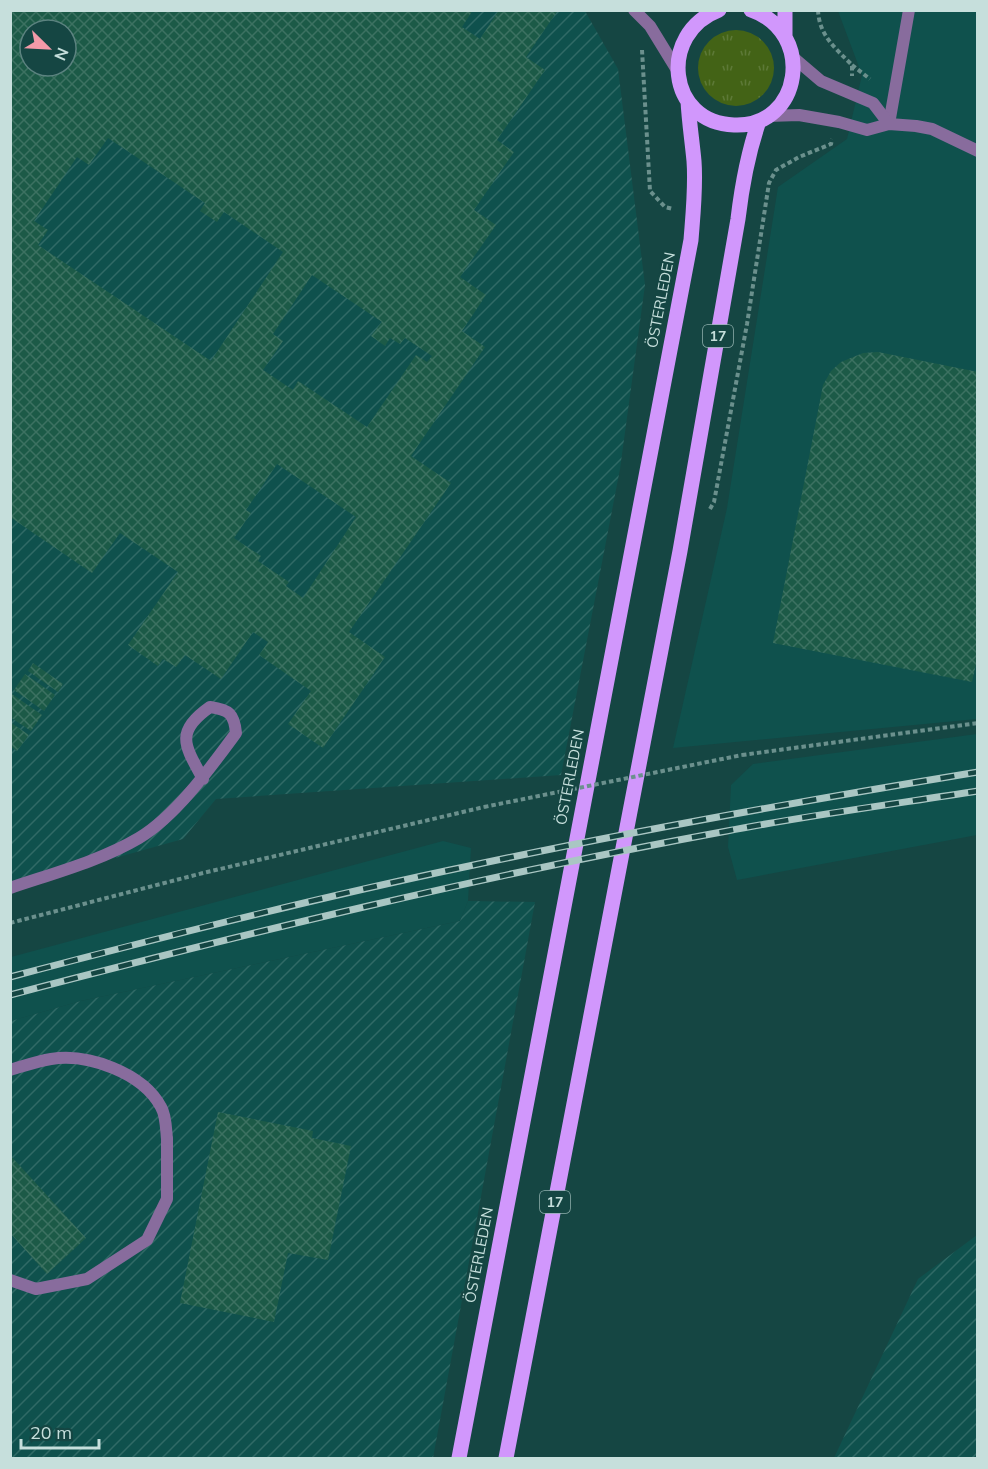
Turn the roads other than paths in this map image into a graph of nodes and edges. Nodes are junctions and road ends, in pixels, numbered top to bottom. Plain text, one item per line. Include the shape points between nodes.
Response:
1 (634, 10) edge
2 (752, 10) edge
3 (785, 10) edge
4 (909, 10) edge
5 (718, 11) edge
6 (785, 35) junction
7 (794, 58) junction
8 (677, 70) junction
9 (688, 101) junction
10 (763, 118) junction
11 (889, 124) junction
12 (978, 151) edge
13 (203, 779) junction
14 (10, 888) edge
15 (10, 1070) edge
16 (10, 1280) edge
17 (459, 1458) edge
18 (506, 1458) edge

1 - 8 street via 650,26
2 - 6 main road, 17 via 771,20
3 - 6 main road, 17
4 - 11 street
5 - 8 main road via 701,20 688,34
6 - 7 main road, 17
7 - 10 main road, 17 via 789,91 776,109
7 - 11 street via 821,81 873,103
8 - 9 main road
9 - 10 main road via 707,118 724,124 742,125
9 - 17 main road, ÖSTERLEDEN via 694,161 691,240
10 - 11 street via 799,115 867,130
10 - 18 main road, 17 via 748,154 742,184 680,551
11 - 12 street via 932,129
13 - 13 street via 236,733 235,719 225,709 210,706 186,730 186,743
13 - 14 street via 141,837 100,857
15 - 16 street via 52,1059 76,1058 109,1066 141,1082 162,1107 167,1139 166,1199 147,1240 87,1279 36,1289

